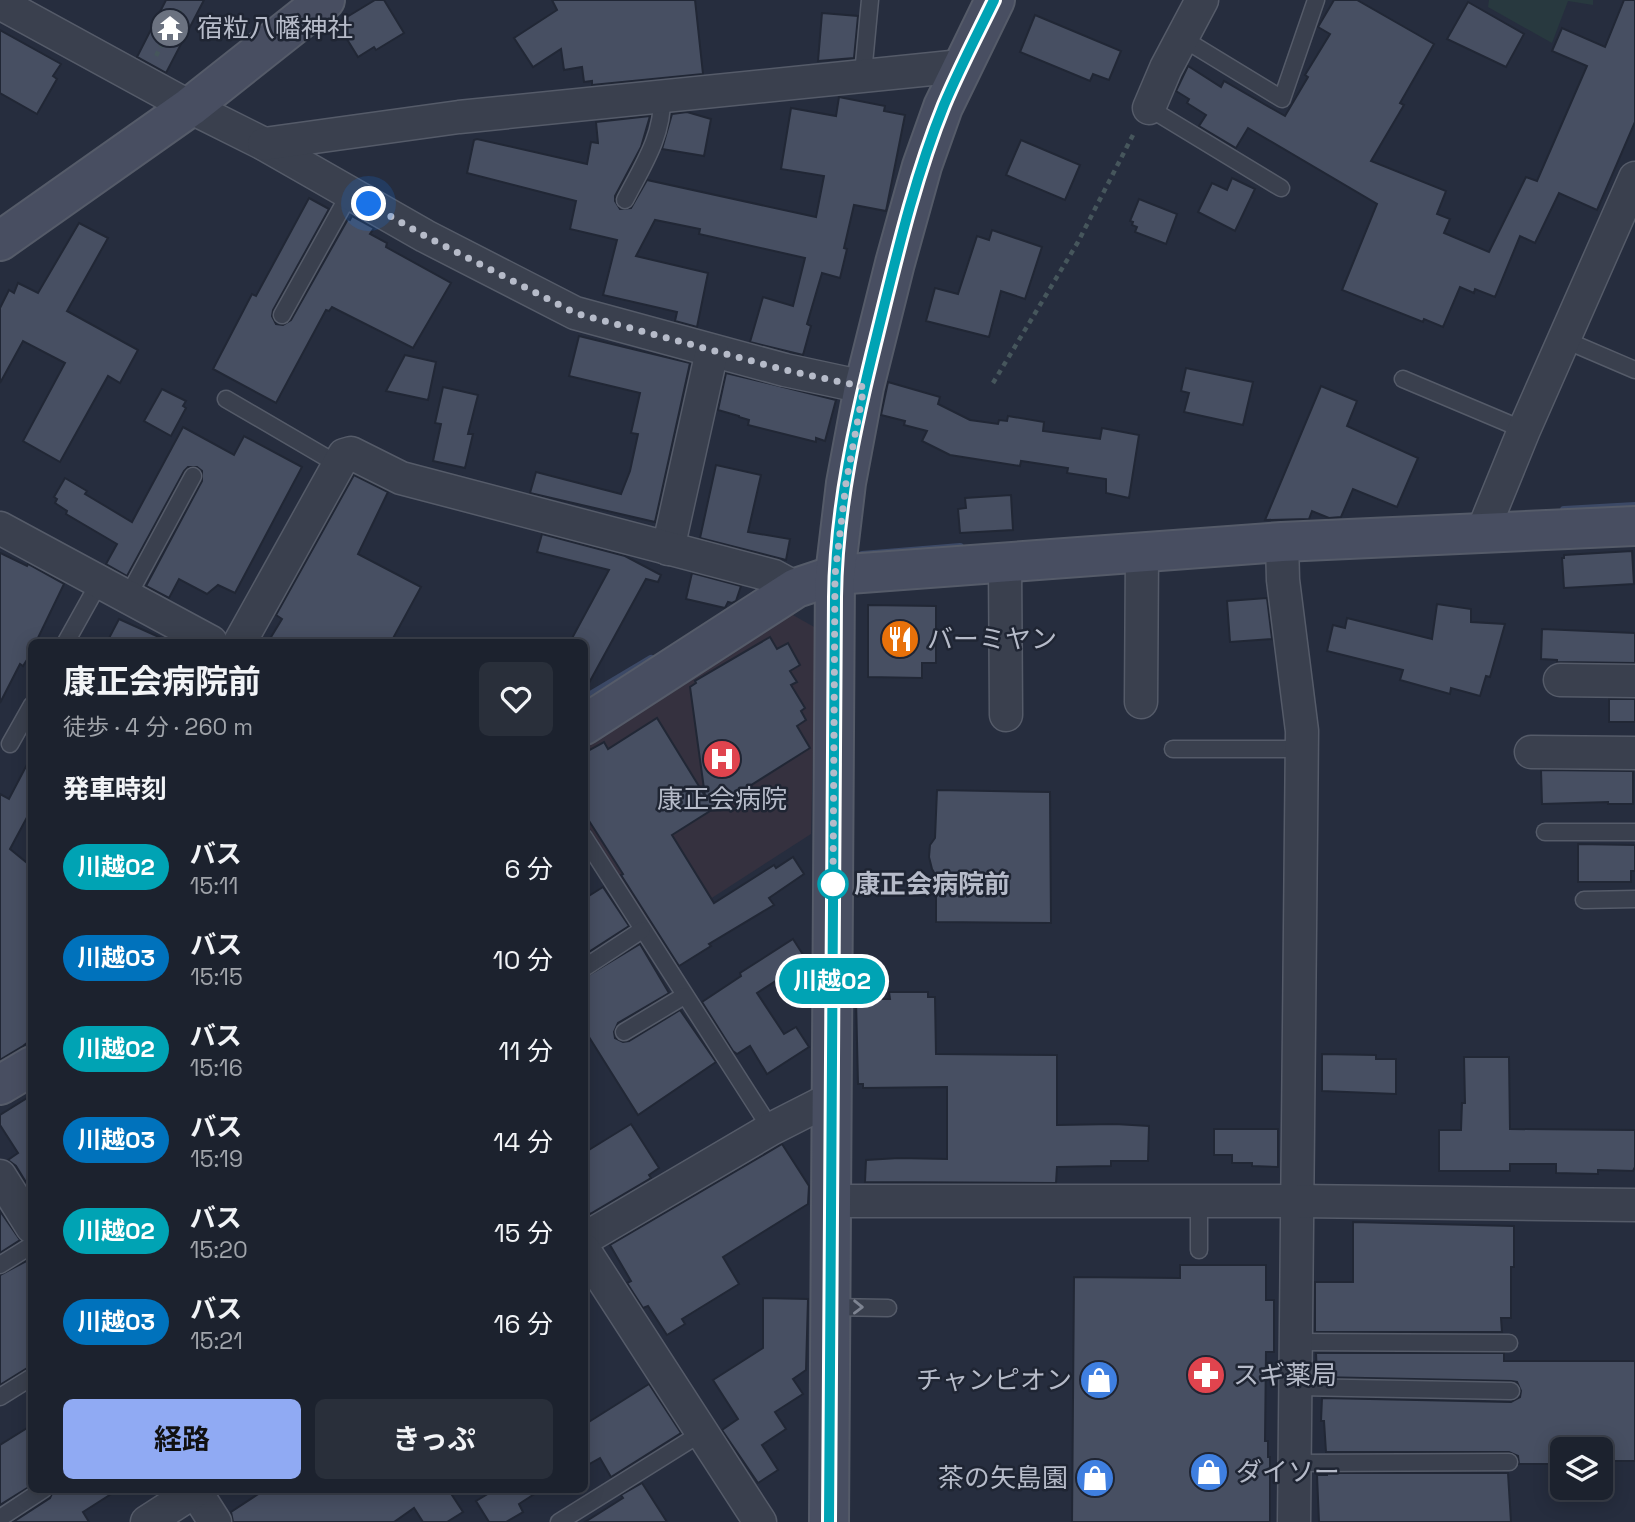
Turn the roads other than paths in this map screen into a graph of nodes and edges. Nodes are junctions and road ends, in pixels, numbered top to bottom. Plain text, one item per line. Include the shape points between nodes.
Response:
1 (325, 0) edge
2 (870, 0) edge
3 (995, 0) edge
4 (1202, 0) edge
5 (1316, 0) edge
6 (0, 3) edge
7 (1182, 38) junction
8 (961, 66) junction
9 (863, 75) junction
10 (662, 98) junction
11 (190, 107) junction
12 (1149, 108) joint
13 (264, 144) junction
14 (1635, 178) edge
15 (1281, 188) dead end
16 (351, 193) junction
17 (625, 200) dead end
18 (0, 241) edge
19 (282, 315) dead end
20 (1565, 341) junction
21 (712, 351) junction
22 (1635, 370) edge
23 (1403, 379) dead end
24 (864, 387) junction
25 (226, 399) dead end
26 (1524, 430) junction
27 (339, 465) junction
28 (194, 476) dead end
29 (1635, 526) edge
30 (0, 528) edge
31 (1482, 533) junction
32 (1282, 542) junction
33 (668, 549) junction
34 (1142, 553) junction
35 (1005, 562) junction
36 (835, 575) junction
37 (100, 581) junction
38 (796, 588) junction
39 (128, 596) junction
40 (68, 639) edge
41 (206, 639) edge
42 (242, 639) edge
43 (1560, 680) dead end
44 (1635, 681) edge
45 (1141, 702) dead end
46 (28, 712) edge
47 (1006, 715) dead end
48 (588, 722) edge
49 (10, 744) dead end
50 (1173, 749) dead end
51 (1301, 749) junction
52 (1531, 752) dead end
53 (1635, 753) edge
54 (1545, 832) dead end
55 (1635, 832) edge
56 (588, 843) edge
57 (1584, 900) dead end
58 (1635, 900) edge
59 (642, 930) junction
60 (588, 965) edge
61 (684, 996) junction
62 (624, 1032) dead end
63 (832, 1098) junction
64 (771, 1129) junction
65 (0, 1176) edge
66 (830, 1201) junction
67 (1199, 1201) junction
68 (1297, 1201) junction
69 (1635, 1205) edge
70 (28, 1221) edge
71 (588, 1237) edge
72 (28, 1248) edge
73 (1199, 1250) dead end
74 (588, 1256) edge
75 (0, 1265) edge
76 (829, 1307) junction
77 (888, 1308) dead end
78 (1297, 1342) junction
79 (1509, 1343) dead end
80 (28, 1380) edge
81 (1297, 1387) junction
82 (1511, 1391) dead end
83 (0, 1397) edge
84 (703, 1432) junction
85 (1509, 1462) dead end
86 (1295, 1463) junction
87 (38, 1493) edge
88 (191, 1493) edge
89 (198, 1493) edge
90 (0, 1518) edge
91 (147, 1522) edge
92 (215, 1522) edge
93 (559, 1522) edge
94 (760, 1522) edge
95 (829, 1522) edge
96 (1294, 1522) edge

1 - 11 street
2 - 9 lane
3 - 8 street
4 - 7 street
5 - 7 lane via 1282,99
6 - 11 street
7 - 12 street
8 - 9 street
8 - 24 street via 922,166
9 - 10 street
10 - 13 street via 459,117
10 - 17 lane via 653,148
11 - 13 street
11 - 18 street
12 - 15 lane
13 - 16 street
14 - 20 street
16 - 19 lane
16 - 21 street via 575,313
20 - 22 lane
20 - 26 street
21 - 24 street
21 - 33 street
23 - 26 lane
24 - 36 street
25 - 27 lane
26 - 31 street
27 - 33 street via 344,455 351,453 401,478
27 - 42 street
28 - 39 lane
29 - 31 street
30 - 37 street
31 - 32 street
32 - 34 street
32 - 51 street
33 - 38 street via 774,576
34 - 35 street
34 - 45 street
35 - 36 street
35 - 47 street
36 - 38 street
36 - 63 street
37 - 39 street
37 - 40 lane
38 - 48 street
39 - 41 street
43 - 44 street
46 - 49 lane
50 - 51 lane
51 - 68 street
52 - 53 street
54 - 55 lane
56 - 59 lane
57 - 58 lane
59 - 60 lane
59 - 61 lane
61 - 62 lane
61 - 64 lane
63 - 64 street
63 - 66 street
64 - 71 street
65 - 70 street
66 - 67 street
66 - 76 street
67 - 68 street
67 - 73 lane
68 - 69 street
68 - 78 street
72 - 75 lane
74 - 84 street
76 -> 77 lane
76 - 95 street
78 - 79 lane
78 - 81 street
80 - 83 lane
81 - 82 lane
81 - 86 street
84 - 93 lane
84 - 94 street
85 - 86 lane
86 - 96 street
87 - 90 lane
88 - 91 street
89 - 92 street

